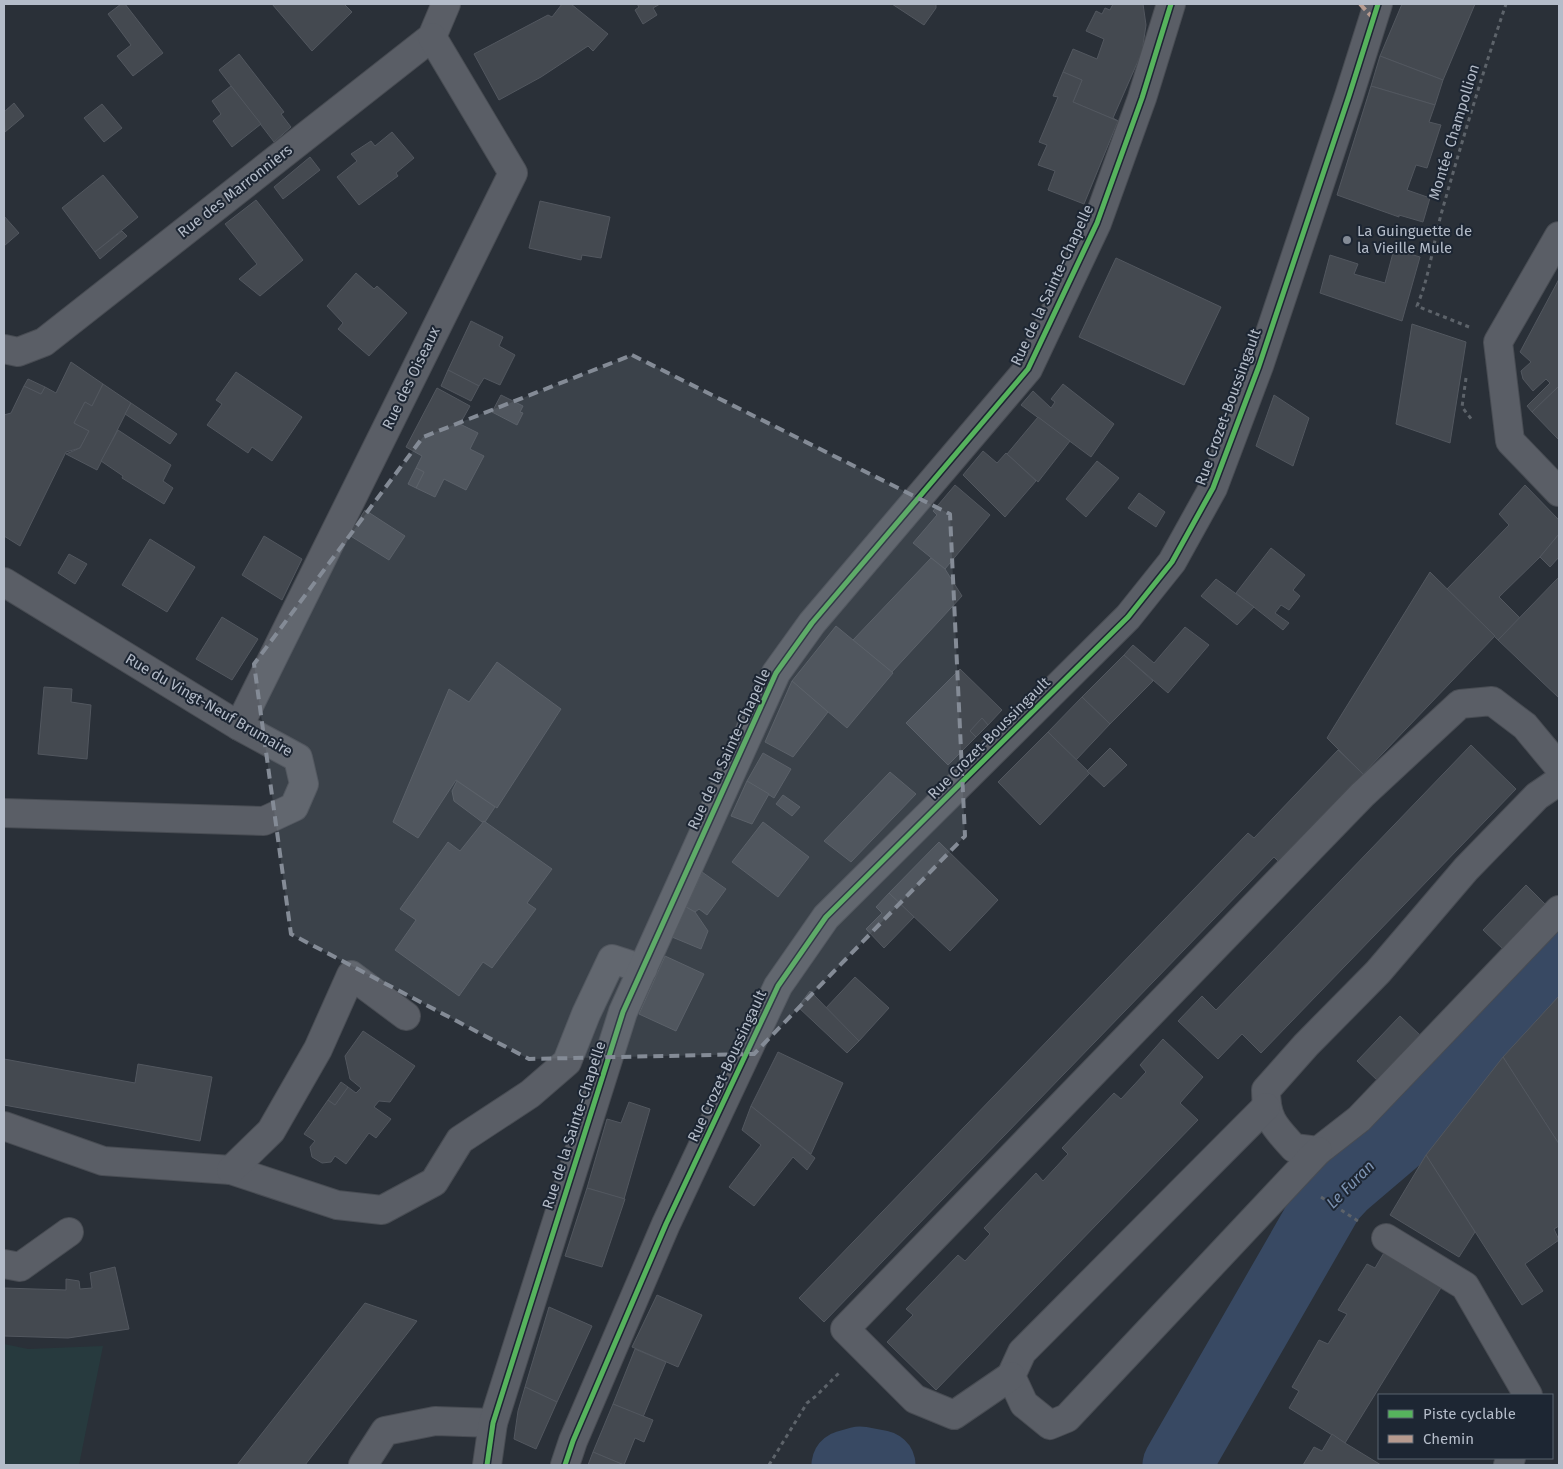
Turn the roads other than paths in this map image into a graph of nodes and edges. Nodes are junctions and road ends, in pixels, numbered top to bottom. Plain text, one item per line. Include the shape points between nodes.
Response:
1 (446, 4) edge
2 (1172, 4) edge
3 (1378, 4) edge
4 (432, 37) junction
5 (1559, 236) edge
6 (4, 349) edge
7 (1559, 492) edge
8 (4, 582) edge
9 (238, 726) junction
10 (1559, 767) edge
11 (1559, 781) edge
12 (4, 813) edge
13 (1559, 910) edge
14 (643, 969) junction
15 (406, 1016) dead end
16 (1266, 1108) junction
17 (4, 1126) edge
18 (1318, 1151) junction
19 (231, 1170) junction
20 (70, 1232) dead end
21 (1386, 1238) dead end
22 (4, 1264) edge
23 (1010, 1376) junction
24 (1527, 1394) edge
25 (492, 1423) junction
26 (363, 1465) edge
27 (487, 1465) edge
28 (565, 1465) edge

1 - 4 street, Rue des Marronniers
2 - 14 street, Rue de la Sainte-Chapelle via 1097,223 1028,369 812,623 776,673
3 - 28 street, Rue Crozet-Boussingault via 1259,366 1213,488 1172,562 1128,618 826,917 778,986 666,1224
4 - 6 street, Rue des Marronniers via 44,342 18,352
4 - 9 street, Rue des Oiseaux via 513,173
5 - 7 street via 1498,342 1510,442
8 - 9 street, Rue du Vingt-Neuf Brumaire
9 - 12 street, Rue du Vingt-Neuf Brumaire via 298,758 304,784 294,807 264,821
10 - 23 street via 1525,726 1492,701 1460,704 1362,795 845,1329 916,1398 954,1415
11 - 16 street via 1537,796 1466,869 1378,972 1306,1045 1266,1090
13 - 18 street via 1359,1119
14 - 19 street via 612,959 567,1062 530,1094 460,1140 434,1182 382,1210 337,1205
14 - 25 street, Rue de la Sainte-Chapelle via 623,1012
15 - 19 street via 352,975 318,1049 271,1130
16 - 18 street via 1272,1125 1294,1148
16 - 23 street via 1022,1352
17 - 19 street via 103,1161
18 - 23 street via 1067,1418 1050,1425 1024,1404
20 - 22 street via 20,1267
21 - 24 street via 1465,1286
25 - 26 street via 435,1421 385,1431
25 - 27 street, Rue de la Sainte-Chapelle

